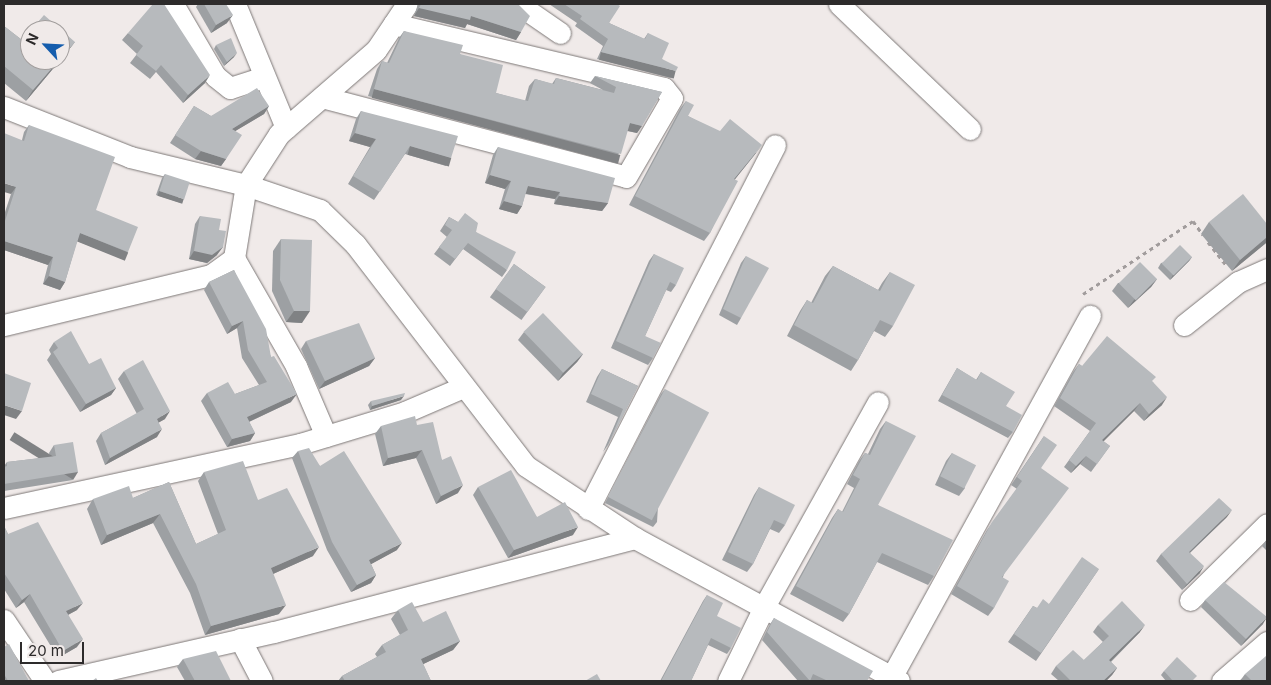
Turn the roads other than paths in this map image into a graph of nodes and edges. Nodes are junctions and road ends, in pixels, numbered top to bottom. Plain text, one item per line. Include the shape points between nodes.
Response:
1 (173, 4) edge
2 (235, 4) edge
3 (407, 4) edge
4 (518, 4) edge
5 (839, 4) edge
6 (393, 24) junction
7 (560, 33) dead end
8 (264, 76) junction
9 (322, 97) junction
10 (4, 107) edge
11 (286, 128) junction
12 (970, 129) dead end
13 (775, 144) dead end
14 (246, 185) junction
15 (234, 258) junction
16 (1267, 269) edge
17 (1090, 316) road end
18 (4, 325) edge
19 (1184, 325) dead end
20 (463, 387) junction
21 (878, 402) dead end
22 (326, 436) junction
23 (4, 508) edge
24 (588, 509) junction
25 (1267, 524) edge
26 (635, 538) junction
27 (1190, 600) dead end
28 (764, 605) junction
29 (4, 620) edge
30 (240, 639) junction
31 (1267, 642) edge
32 (897, 679) edge
33 (45, 681) edge
34 (58, 681) edge
35 (262, 681) edge
36 (728, 681) edge
37 (1222, 681) edge

1 - 8 street via 215,76 230,88
2 - 8 street
3 - 6 street
4 - 7 street
5 - 12 street
6 - 9 street via 376,50
6 - 9 street via 664,88 672,98 626,177
8 - 11 street
9 - 11 street
10 - 14 street via 130,157
11 - 14 street
13 - 24 street
14 - 15 street
14 - 20 street via 320,210 356,244
15 - 18 street via 211,275
15 - 22 street via 296,366
16 - 19 street via 1238,282
17 - 32 street
20 - 22 street via 406,412
20 - 24 street via 526,466
21 - 28 street
22 - 23 street
24 - 26 street
25 - 27 street
26 - 28 street
26 - 30 street
28 - 32 street
28 - 36 street
29 - 33 street
30 - 34 street
30 - 35 street
31 - 37 street

